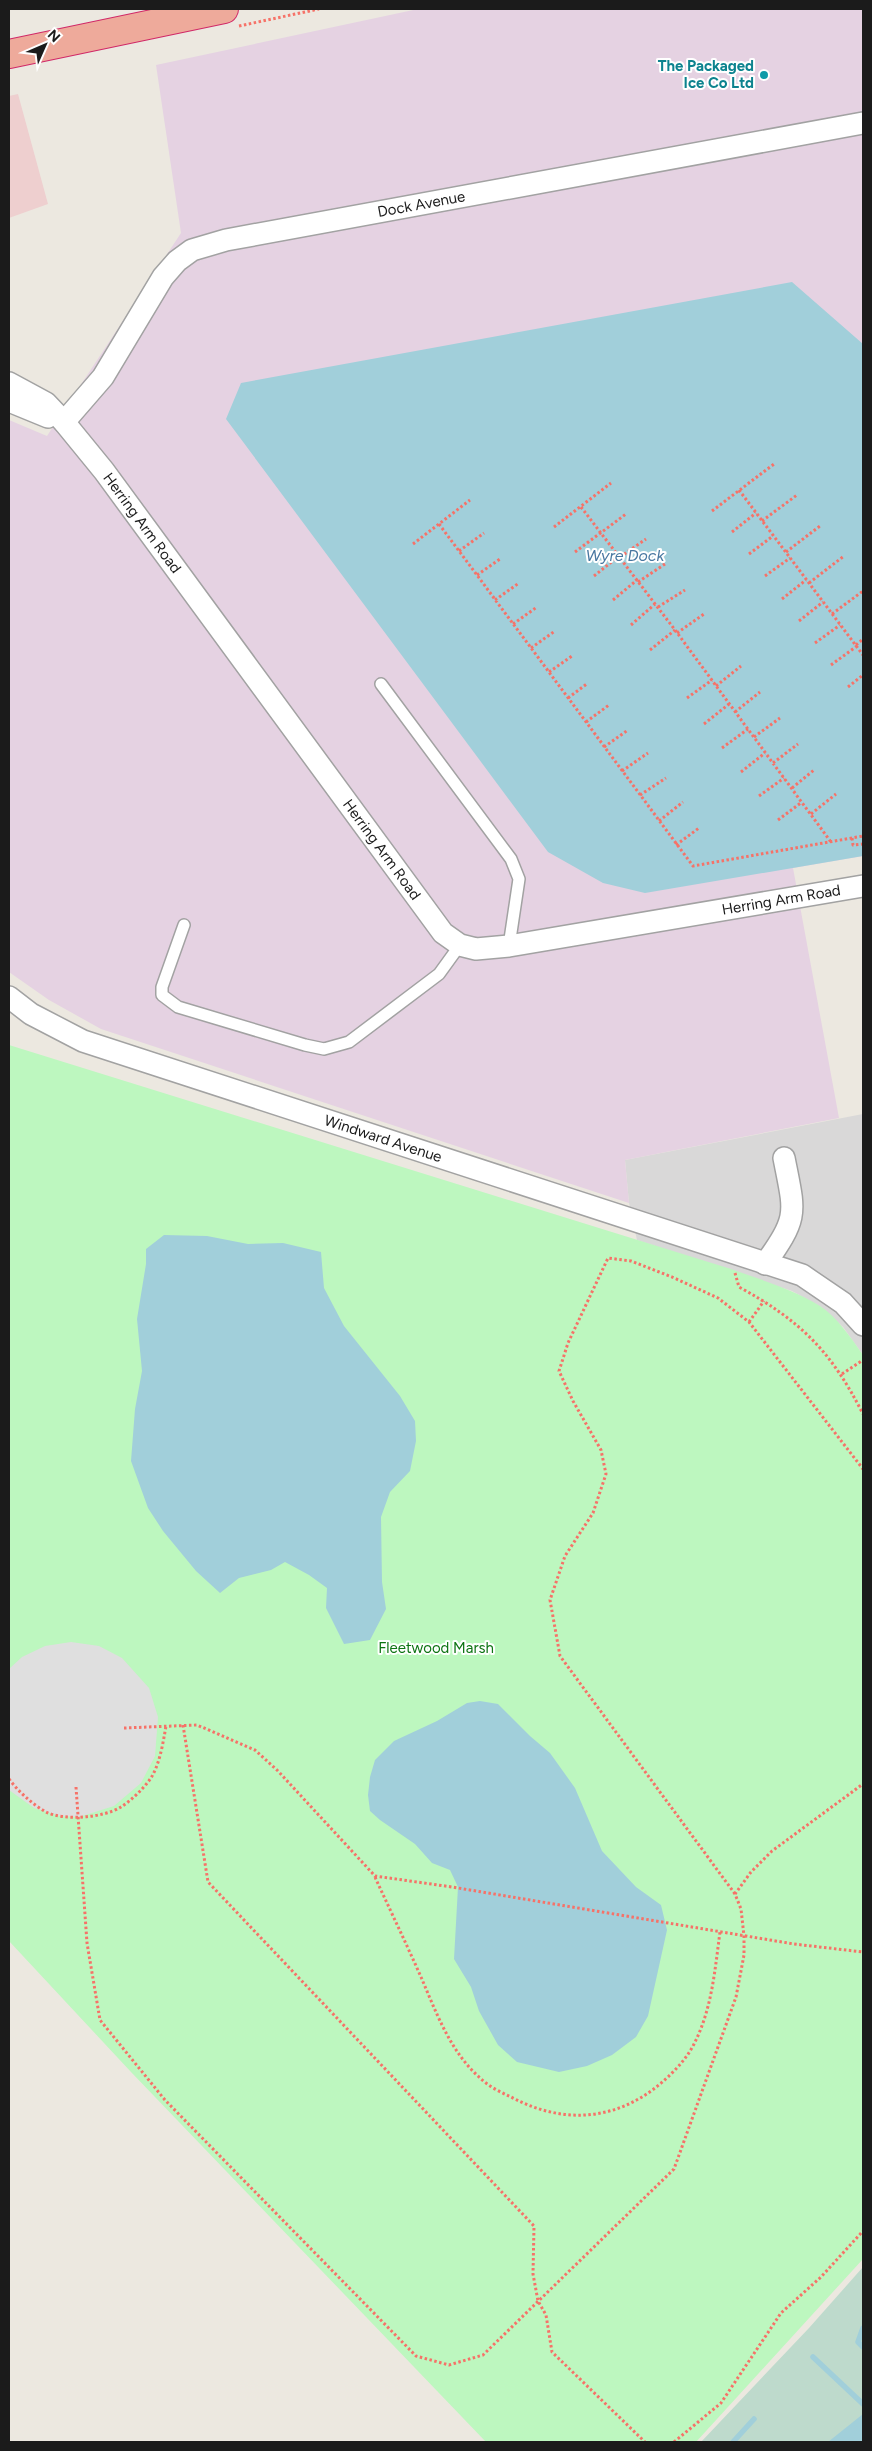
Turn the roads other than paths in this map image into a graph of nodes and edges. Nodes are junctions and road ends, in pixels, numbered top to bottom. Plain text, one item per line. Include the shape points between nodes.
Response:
1 (224, 9) edge
2 (9, 54) edge
3 (863, 123) edge
4 (9, 383) edge
5 (9, 401) edge
6 (64, 422) junction
7 (381, 684) dead end
8 (863, 886) edge
9 (184, 925) dead end
10 (460, 945) junction
11 (509, 946) junction
12 (9, 997) edge
13 (784, 1158) dead end
14 (765, 1264) junction
15 (863, 1325) edge

1 - 2 highway
3 - 6 street, Dock Avenue via 236,238 192,250 164,277 103,376
4 - 6 street, Herring Arm Road via 46,404
5 - 6 street, Herring Arm Road
6 - 10 street, Herring Arm Road via 245,661 425,910 443,933
7 - 11 lane via 511,858 519,879
8 - 11 street, Herring Arm Road
9 - 10 lane via 162,995 178,1007 324,1049 349,1042 440,974
10 - 11 street, Herring Arm Road via 476,949
12 - 14 street, Windward Avenue via 31,1014 83,1041
13 - 14 street via 793,1215 783,1238
14 - 15 street, Windward Avenue via 802,1276 843,1304

